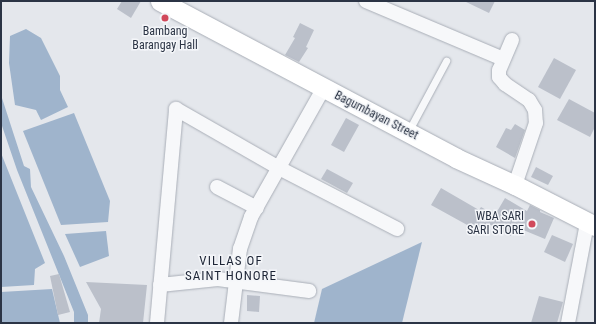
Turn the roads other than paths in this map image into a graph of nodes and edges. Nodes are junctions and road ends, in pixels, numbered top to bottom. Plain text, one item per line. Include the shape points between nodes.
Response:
1 (160, 1) edge
2 (366, 1) edge
3 (512, 40) dead end
4 (503, 59) junction
5 (446, 61) dead end
6 (323, 88) junction
7 (408, 132) junction
8 (279, 168) junction
9 (515, 185) junction
10 (217, 187) dead end
11 (257, 208) junction
12 (591, 225) edge
13 (397, 229) dead end
14 (235, 282) junction
15 (160, 285) junction
16 (308, 291) dead end
17 (157, 323) edge
18 (231, 323) edge
19 (568, 323) edge

1 - 6 main road, Bagumbayan Street
2 - 4 street
3 - 4 street
4 - 9 street via 499,77 529,100 535,110 536,123
5 - 7 lane
6 - 7 main road, Bagumbayan Street
6 - 8 street
7 - 9 main road, Bagumbayan Street
8 - 11 street
8 - 13 street
8 - 15 street via 176,109
9 - 12 main road, Bagumbayan Street
10 - 11 street
11 - 14 street via 240,249
12 - 19 street
14 - 15 street via 218,279
14 - 16 street
14 - 18 street
15 - 17 street

